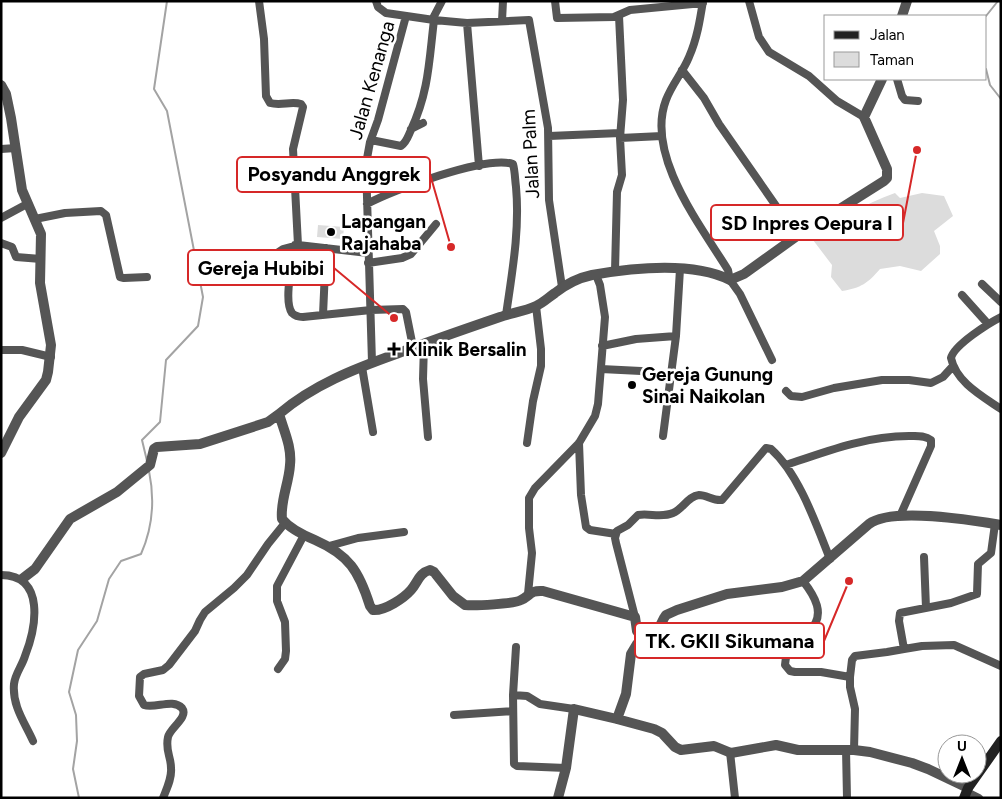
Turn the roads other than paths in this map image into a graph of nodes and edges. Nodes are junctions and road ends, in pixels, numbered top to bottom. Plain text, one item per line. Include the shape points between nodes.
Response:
1 (259, 1) edge
2 (376, 1) edge
3 (442, 1) edge
4 (503, 1) edge
5 (555, 1) edge
6 (748, 1) edge
7 (907, 1) edge
8 (703, 2) edge
9 (902, 15) edge
10 (406, 16) junction
11 (619, 16) junction
12 (433, 20) junction
13 (529, 20) joint
14 (502, 21) junction
15 (467, 23) junction
16 (682, 70) junction
17 (882, 80) edge
18 (897, 80) edge
19 (1, 85) edge
20 (918, 101) dead end
21 (864, 117) junction
22 (423, 123) dead end
23 (411, 129) junction
24 (549, 136) junction
25 (620, 136) junction
26 (662, 136) junction
27 (371, 140) junction
28 (16, 148) junction
29 (1, 149) edge
30 (478, 166) junction
31 (27, 204) junction
32 (367, 204) junction
33 (1, 218) edge
34 (36, 219) junction
35 (436, 224) dead end
36 (797, 236) junction
37 (1, 243) edge
38 (297, 245) junction
39 (326, 248) junction
40 (277, 254) dead end
41 (368, 254) junction
42 (41, 259) junction
43 (368, 263) junction
44 (680, 269) junction
45 (615, 271) junction
46 (596, 275) junction
47 (147, 277) dead end
48 (730, 280) junction
49 (982, 284) dead end
50 (562, 287) junction
51 (962, 295) dead end
52 (1001, 302) edge
53 (536, 306) junction
54 (372, 310) junction
55 (323, 315) junction
56 (506, 315) junction
57 (1001, 316) edge
58 (988, 324) junction
59 (676, 336) junction
60 (424, 344) junction
61 (602, 346) junction
62 (413, 347) junction
63 (1, 350) edge
64 (51, 357) junction
65 (772, 360) dead end
66 (367, 365) junction
67 (953, 366) junction
68 (601, 369) junction
69 (641, 371) dead end
70 (786, 391) dead end
71 (1001, 409) edge
72 (280, 414) junction
73 (373, 432) dead end
74 (663, 436) dead end
75 (428, 437) dead end
76 (527, 443) dead end
77 (579, 443) junction
78 (1, 454) edge
79 (786, 465) junction
80 (900, 516) junction
81 (285, 523) junction
82 (998, 524) edge
83 (404, 532) dead end
84 (616, 534) junction
85 (304, 535) junction
86 (329, 546) junction
87 (924, 557) dead end
88 (830, 559) junction
89 (1, 575) edge
90 (22, 579) junction
91 (803, 581) junction
92 (528, 594) junction
93 (926, 608) junction
94 (635, 617) junction
95 (643, 639) junction
96 (516, 647) dead end
97 (904, 649) junction
98 (1001, 666) edge
99 (278, 669) dead end
100 (850, 677) junction
101 (513, 695) junction
102 (574, 710) junction
103 (513, 711) junction
104 (454, 715) dead end
105 (617, 719) junction
106 (33, 741) dead end
107 (1001, 741) edge
108 (850, 749) junction
109 (730, 752) junction
110 (566, 768) junction
111 (966, 793) edge
112 (163, 798) edge
113 (558, 798) edge
114 (735, 798) edge
115 (847, 798) edge
116 (979, 798) edge

1 - 38 street via 266,96 270,103 295,102 303,107 293,149
2 - 10 street, Jalan Kenanga via 386,13
3 - 12 street
4 - 14 street
5 - 11 street via 557,18
6 - 21 street via 758,37 769,52 809,76 837,101
7 - 9 street
8 - 11 street via 630,10
8 - 16 street via 693,47
10 - 12 street, Jalan Kenanga
10 - 27 street, Jalan Kenanga
11 - 25 street via 623,100
12 - 15 street, Jalan Kenanga
12 - 23 street via 429,75
13 - 14 street, Jalan Kenanga
13 - 24 street, Jalan Palm
14 - 15 street, Jalan Kenanga
15 - 30 street
16 - 26 street via 663,107
16 - 36 street
17 - 21 street
18 - 20 street via 904,100
19 - 28 street via 6,94
21 - 36 street via 887,169 887,178
22 - 23 street
23 - 27 street via 401,146
24 - 25 street
24 - 50 street, Jalan Palm via 549,200
25 - 26 street
25 - 45 street via 622,175 617,192
26 - 48 street via 672,174 728,270
27 - 32 street, Jalan Kenanga via 366,164
28 - 29 street
28 - 31 street
30 - 32 street via 417,182
30 - 56 street via 507,163 514,167 517,221
31 - 33 street
31 - 34 street
32 - 41 street, Jalan Kenanga
34 - 42 street via 41,234
34 - 47 street via 101,211 106,215 120,277
35 - 43 street via 407,256
36 - 48 street via 744,274
37 - 42 street via 12,247 16,257
38 - 39 street
38 - 40 street
38 - 55 street via 289,288 291,311 298,317
39 - 41 street
39 - 55 street
41 - 43 street, Jalan Kenanga
42 - 64 street via 40,283
43 - 54 street, Jalan Kenanga
44 - 45 street
44 - 48 street
44 - 59 street
45 - 46 street
46 - 50 street
46 - 61 street via 605,317
48 - 65 street
49 - 52 street
50 - 53 street
51 - 58 street
53 - 56 street
53 - 76 street via 541,366
54 - 55 street
54 - 62 street via 403,309
54 - 66 street, Jalan Kenanga
56 - 60 street
57 - 58 street
58 - 67 street via 953,352
59 - 61 street
59 - 74 street
60 - 62 street
60 - 75 street via 423,379
61 - 68 street
62 - 66 street
63 - 64 street via 28,350
64 - 78 street via 46,380 19,416
66 - 72 street via 324,383
66 - 73 street, Jalan Kenanga
67 - 70 street via 943,377 931,383 882,380 802,397 791,396
67 - 71 street via 966,383
68 - 69 street
68 - 77 street via 595,416
72 - 81 street via 290,456 282,511
72 - 90 street via 268,422 200,444 157,447 152,452 150,465 128,484 70,519 35,569
77 - 84 street via 586,527
77 - 92 street via 529,498 532,552
79 - 80 street via 861,441 926,436 932,446
79 - 84 street via 766,448 722,500 697,496 673,513 638,515
79 - 88 street
80 - 82 street via 942,516
80 - 88 street via 873,521
81 - 85 street
81 - 112 street via 247,575 205,612 169,666 140,677 139,696 144,705 178,705 183,712 167,739 166,750 172,765
82 - 93 street via 991,553 978,564 976,594
83 - 86 street via 358,538
84 - 94 street
85 - 86 street
85 - 99 street via 278,586 277,601 285,622 286,651
86 - 92 street via 352,566 373,610 403,597 421,574 430,570 464,605 520,601
87 - 93 street
88 - 91 street
89 - 90 street
90 - 106 street via 32,594 35,620 14,683 14,702
91 - 95 street via 727,594 686,607 666,615 656,634
91 - 100 street via 816,600 818,614 810,630 791,645 787,668 795,672
92 - 94 street via 543,590
93 - 97 street via 900,613
94 - 95 street via 637,630
95 - 105 street via 632,654 626,694
96 - 101 street
97 - 98 street via 954,645
97 - 100 street via 855,656
100 - 108 street via 855,710
101 - 102 street
101 - 103 street
102 - 105 street
102 - 110 street
103 - 104 street
103 - 110 street via 514,764
105 - 109 street via 662,733 682,750 714,746
107 - 111 main road
108 - 109 street via 798,750 776,745
108 - 111 street via 928,769
108 - 115 street
109 - 114 street
110 - 113 street
111 - 116 street

